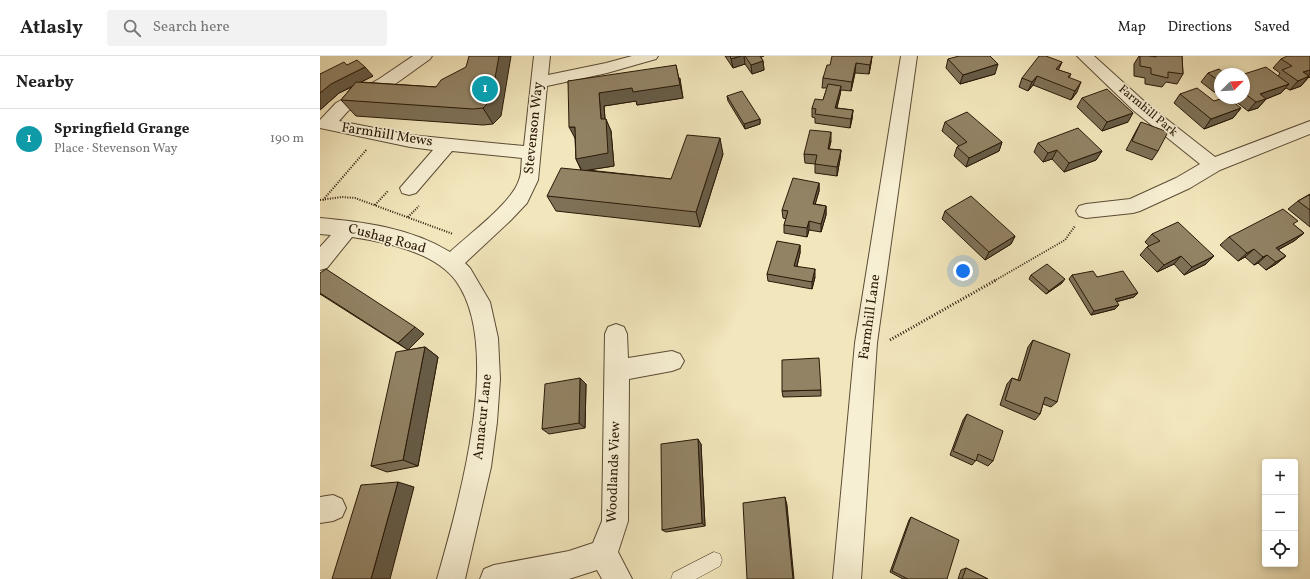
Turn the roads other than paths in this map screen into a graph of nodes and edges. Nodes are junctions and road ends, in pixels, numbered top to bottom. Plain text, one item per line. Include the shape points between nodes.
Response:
1 (424, 56) edge
2 (542, 56) edge
3 (650, 56) edge
4 (909, 56) edge
5 (1085, 56) edge
6 (540, 82) junction
7 (323, 127) edge
8 (1310, 127) edge
9 (448, 144) junction
10 (532, 153) junction
11 (1213, 165) junction
12 (410, 188) dead end
13 (1086, 211) road end
14 (320, 226) edge
15 (348, 228) junction
16 (320, 262) edge
17 (451, 264) junction
18 (616, 334) dead end
19 (672, 361) dead end
20 (617, 371) junction
21 (603, 554) junction
22 (714, 560) dead end
23 (451, 579) edge
24 (494, 579) edge
25 (618, 579) edge
26 (679, 579) edge
27 (847, 579) edge

1 - 7 street, Farmhill Mews via 385,83 342,107
2 - 6 street, Stevenson Way
3 - 6 street
4 - 27 street, Farmhill Lane via 866,343
5 - 11 street, Farmhill Park via 1140,107
6 - 10 street, Stevenson Way
7 - 9 street, Farmhill Mews via 410,141
8 - 11 street
9 - 10 street, Farmhill Mews
9 - 12 street, Farmhill Mews
10 - 17 street, Stevenson Way via 528,180 520,198
11 - 13 street via 1183,183 1132,206
14 - 15 street, Cushag Road
15 - 16 street
15 - 17 street, Cushag Road via 417,244 435,252
17 - 23 street, Annacur Lane via 463,274 474,290 482,311 489,354 486,414 480,457
18 - 20 street, Woodlands View
19 - 20 street
20 - 21 street, Woodlands View via 615,521
21 - 24 street via 569,565
21 - 25 street
22 - 26 lane

